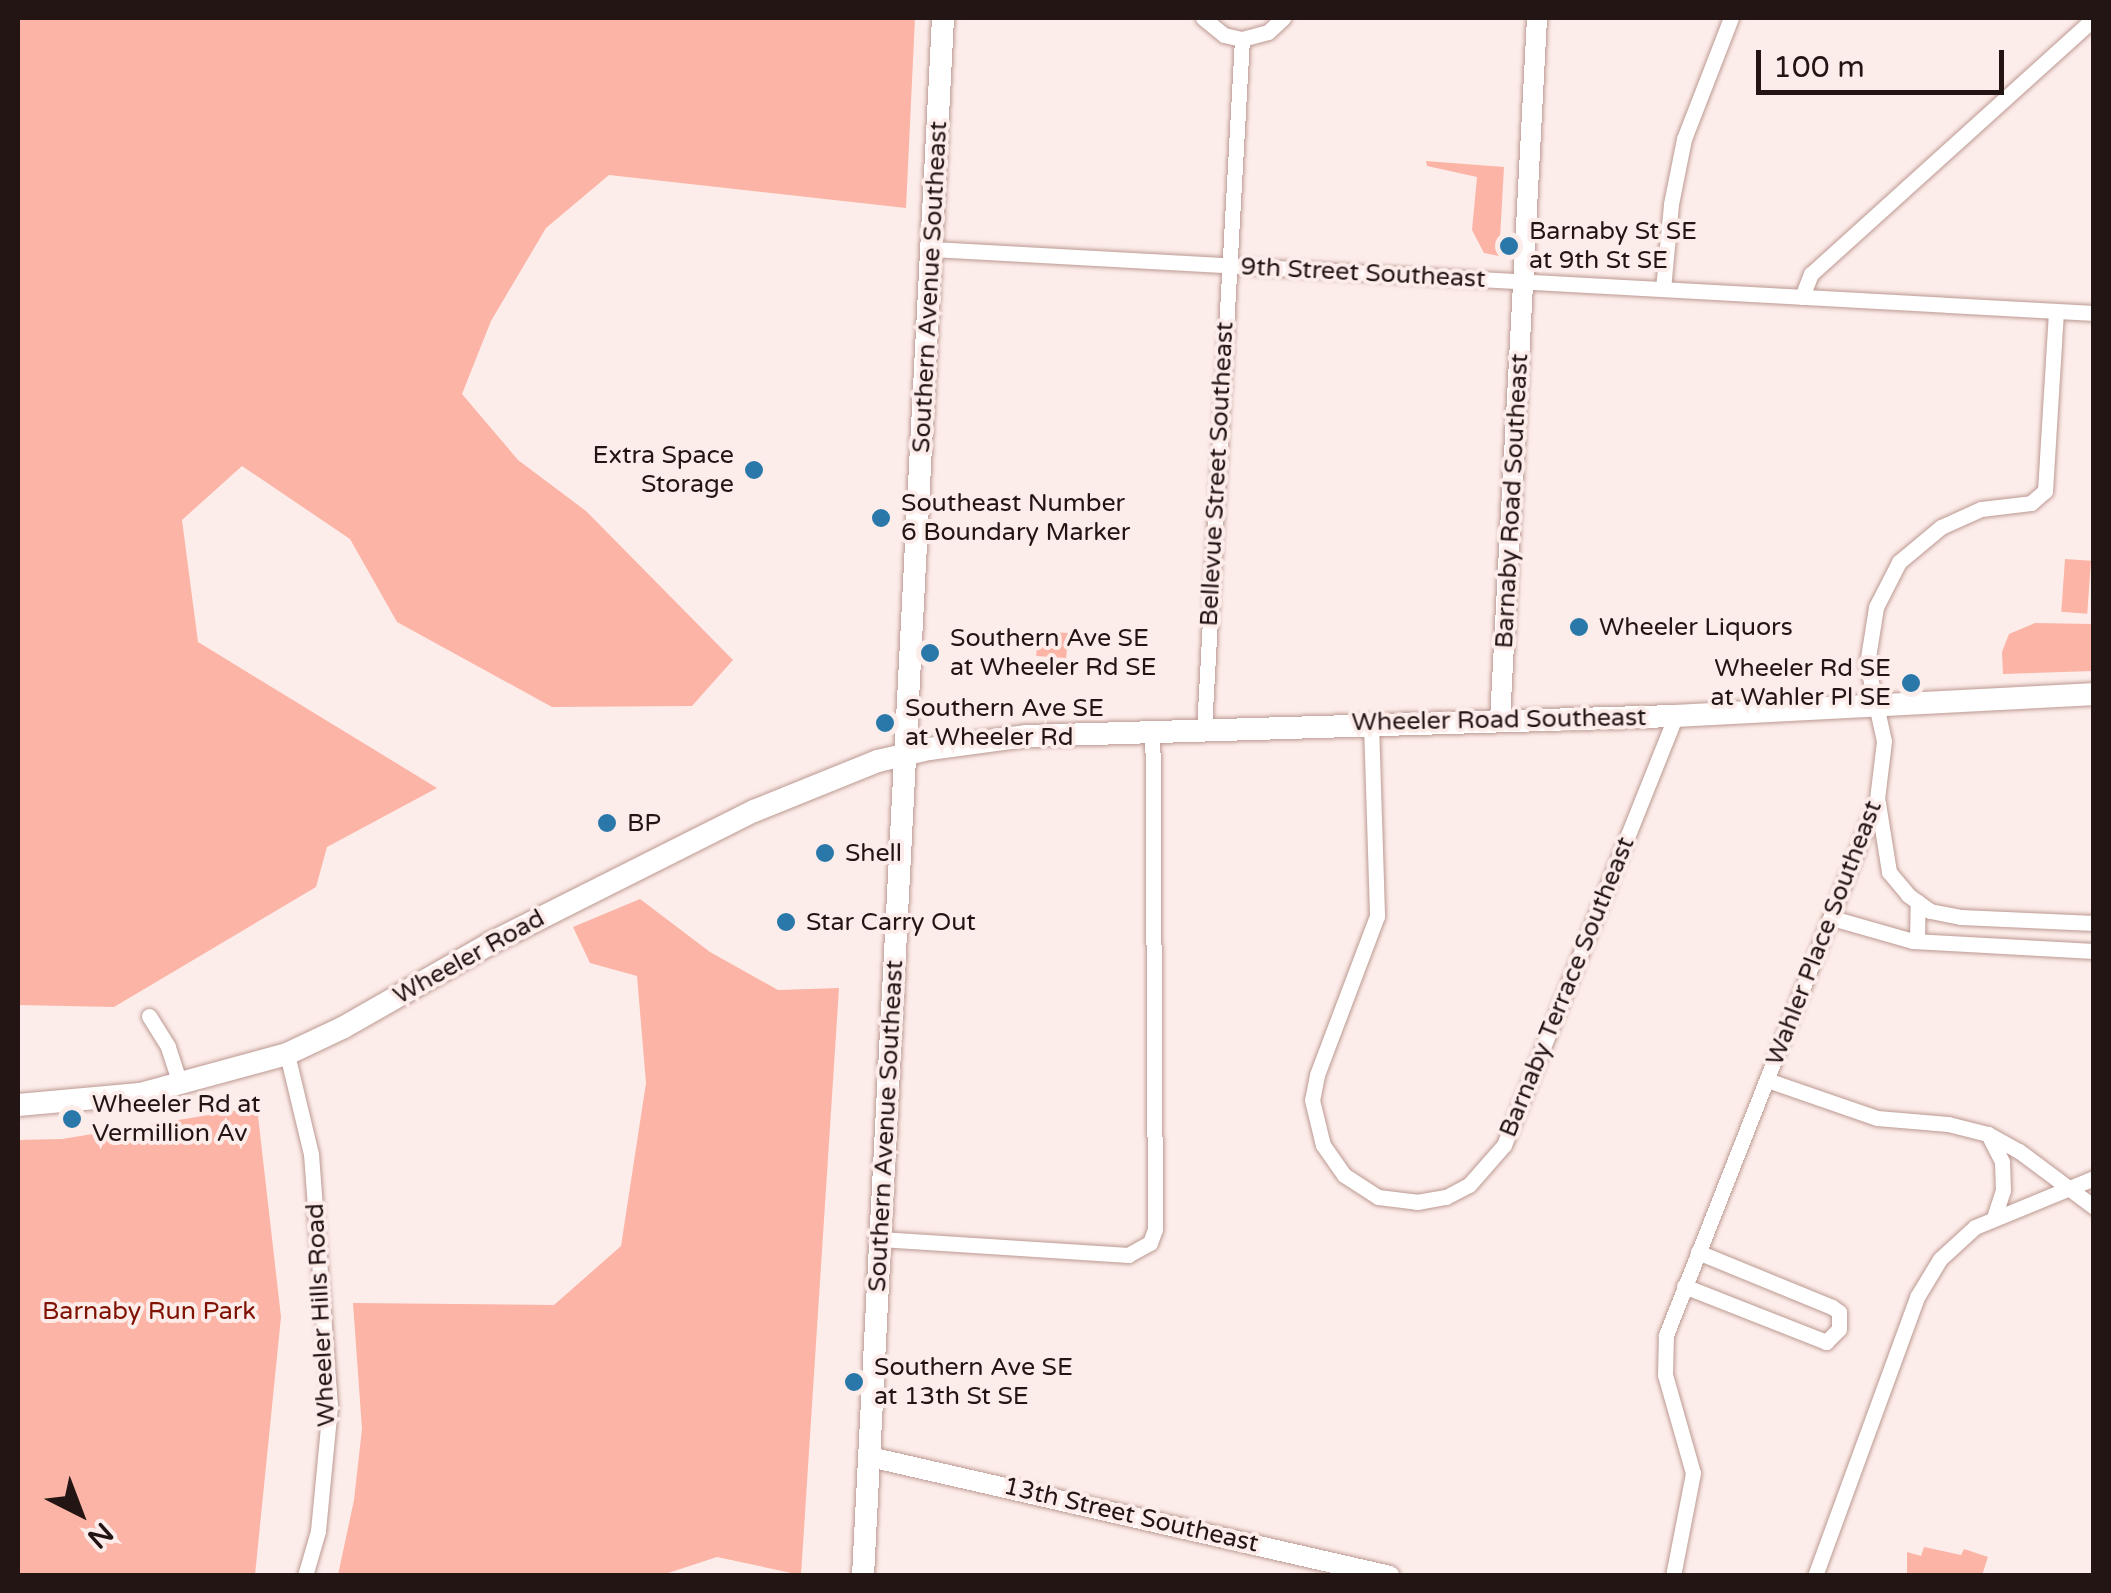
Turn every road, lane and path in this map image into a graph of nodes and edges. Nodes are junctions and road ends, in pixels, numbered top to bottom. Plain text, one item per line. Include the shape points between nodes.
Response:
1 (942, 18) edge
2 (1203, 18) edge
3 (1283, 18) edge
4 (1537, 18) edge
5 (1730, 18) edge
6 (2094, 18) edge
7 (1242, 39) junction
8 (932, 249) junction
9 (1227, 265) junction
10 (1523, 282) junction
11 (1662, 289) junction
12 (1802, 297) junction
13 (2056, 311) junction
14 (2094, 313) edge
15 (2094, 694) edge
16 (1876, 705) junction
17 (1676, 716) junction
18 (1500, 720) junction
19 (1370, 723) junction
20 (1204, 729) junction
21 (1152, 731) junction
22 (905, 755) junction
23 (1877, 799) junction
24 (1918, 902) junction
25 (1832, 918) junction
26 (2071, 922) junction
27 (2094, 923) edge
28 (1917, 941) junction
29 (2074, 949) junction
30 (2094, 951) edge
31 (150, 1016) dead end
32 (287, 1054) junction
33 (1767, 1080) junction
34 (180, 1086) junction
35 (18, 1105) edge
36 (1988, 1134) junction
37 (2094, 1178) edge
38 (2070, 1191) junction
39 (2094, 1207) edge
40 (1994, 1217) junction
41 (880, 1239) junction
42 (1698, 1252) junction
43 (1684, 1286) junction
44 (870, 1456) junction
45 (306, 1576) edge
46 (863, 1576) edge
47 (1390, 1576) edge
48 (1672, 1576) edge
49 (1815, 1576) edge

1 - 8 main road, Southern Avenue Southeast
2 - 7 street via 1224,35
3 - 7 street via 1268,32
4 - 10 street, Barnaby Road Southeast
5 - 11 street via 1684,139
6 - 12 street via 1810,274
7 - 9 street, Bellevue Street Southeast
8 - 9 street, 9th Street Southeast
8 - 22 main road, Southern Avenue Southeast
9 - 10 street, 9th Street Southeast
9 - 20 street, Bellevue Street Southeast
10 - 11 street, 9th Street Southeast
10 - 18 street, Barnaby Road Southeast
11 - 12 street, 9th Street Southeast
12 - 13 street, 9th Street Southeast
13 - 14 street, 9th Street Southeast
13 - 16 street, Wahler Place Southeast via 2045,491 2031,503 1958,518 1899,562 1869,632 1868,675
15 - 16 main road, Wheeler Road Southeast
16 - 17 main road, Wheeler Road Southeast
16 - 23 street, Wahler Place Southeast via 1884,741
17 - 18 main road, Wheeler Road Southeast
17 - 19 street, Barnaby Terrace Southeast via 1504,1145 1465,1188 1417,1202 1382,1198 1344,1175 1323,1146 1312,1100 1377,916
18 - 19 main road, Wheeler Road Southeast
19 - 20 main road, Wheeler Road Southeast
20 - 21 main road, Wheeler Road Southeast
21 - 22 main road, Wheeler Road Southeast via 989,739
21 - 41 street via 1155,1231 1138,1252
22 - 32 main road, Wheeler Road via 754,812
22 - 41 main road, Southern Avenue Southeast
23 - 24 street via 1890,872
23 - 25 street, Wahler Place Southeast
24 - 26 street via 1961,917
24 - 28 street
25 - 28 street
25 - 33 street, Wahler Place Southeast
26 - 27 street
26 - 29 street
28 - 29 street
29 - 30 street
31 - 34 street
32 - 34 main road, Wheeler Road
32 - 45 street, Wheeler Hills Road via 311,1154 330,1406 318,1530
33 - 36 street via 1877,1118
33 - 42 street, Wahler Place Southeast
34 - 35 main road, Wheeler Road
36 - 38 street
36 - 40 street via 2002,1162 2004,1190
37 - 38 street
38 - 39 street
38 - 40 street
40 - 49 street via 1953,1245 1917,1297
41 - 44 main road, Southern Avenue Southeast
42 - 43 street, Wahler Place Southeast
42 - 43 street via 1832,1307 1839,1312 1839,1329 1826,1342
43 - 48 street, Wahler Place Southeast via 1663,1360 1693,1473
44 - 46 main road, Southern Avenue Southeast
44 - 47 street, 13th Street Southeast

